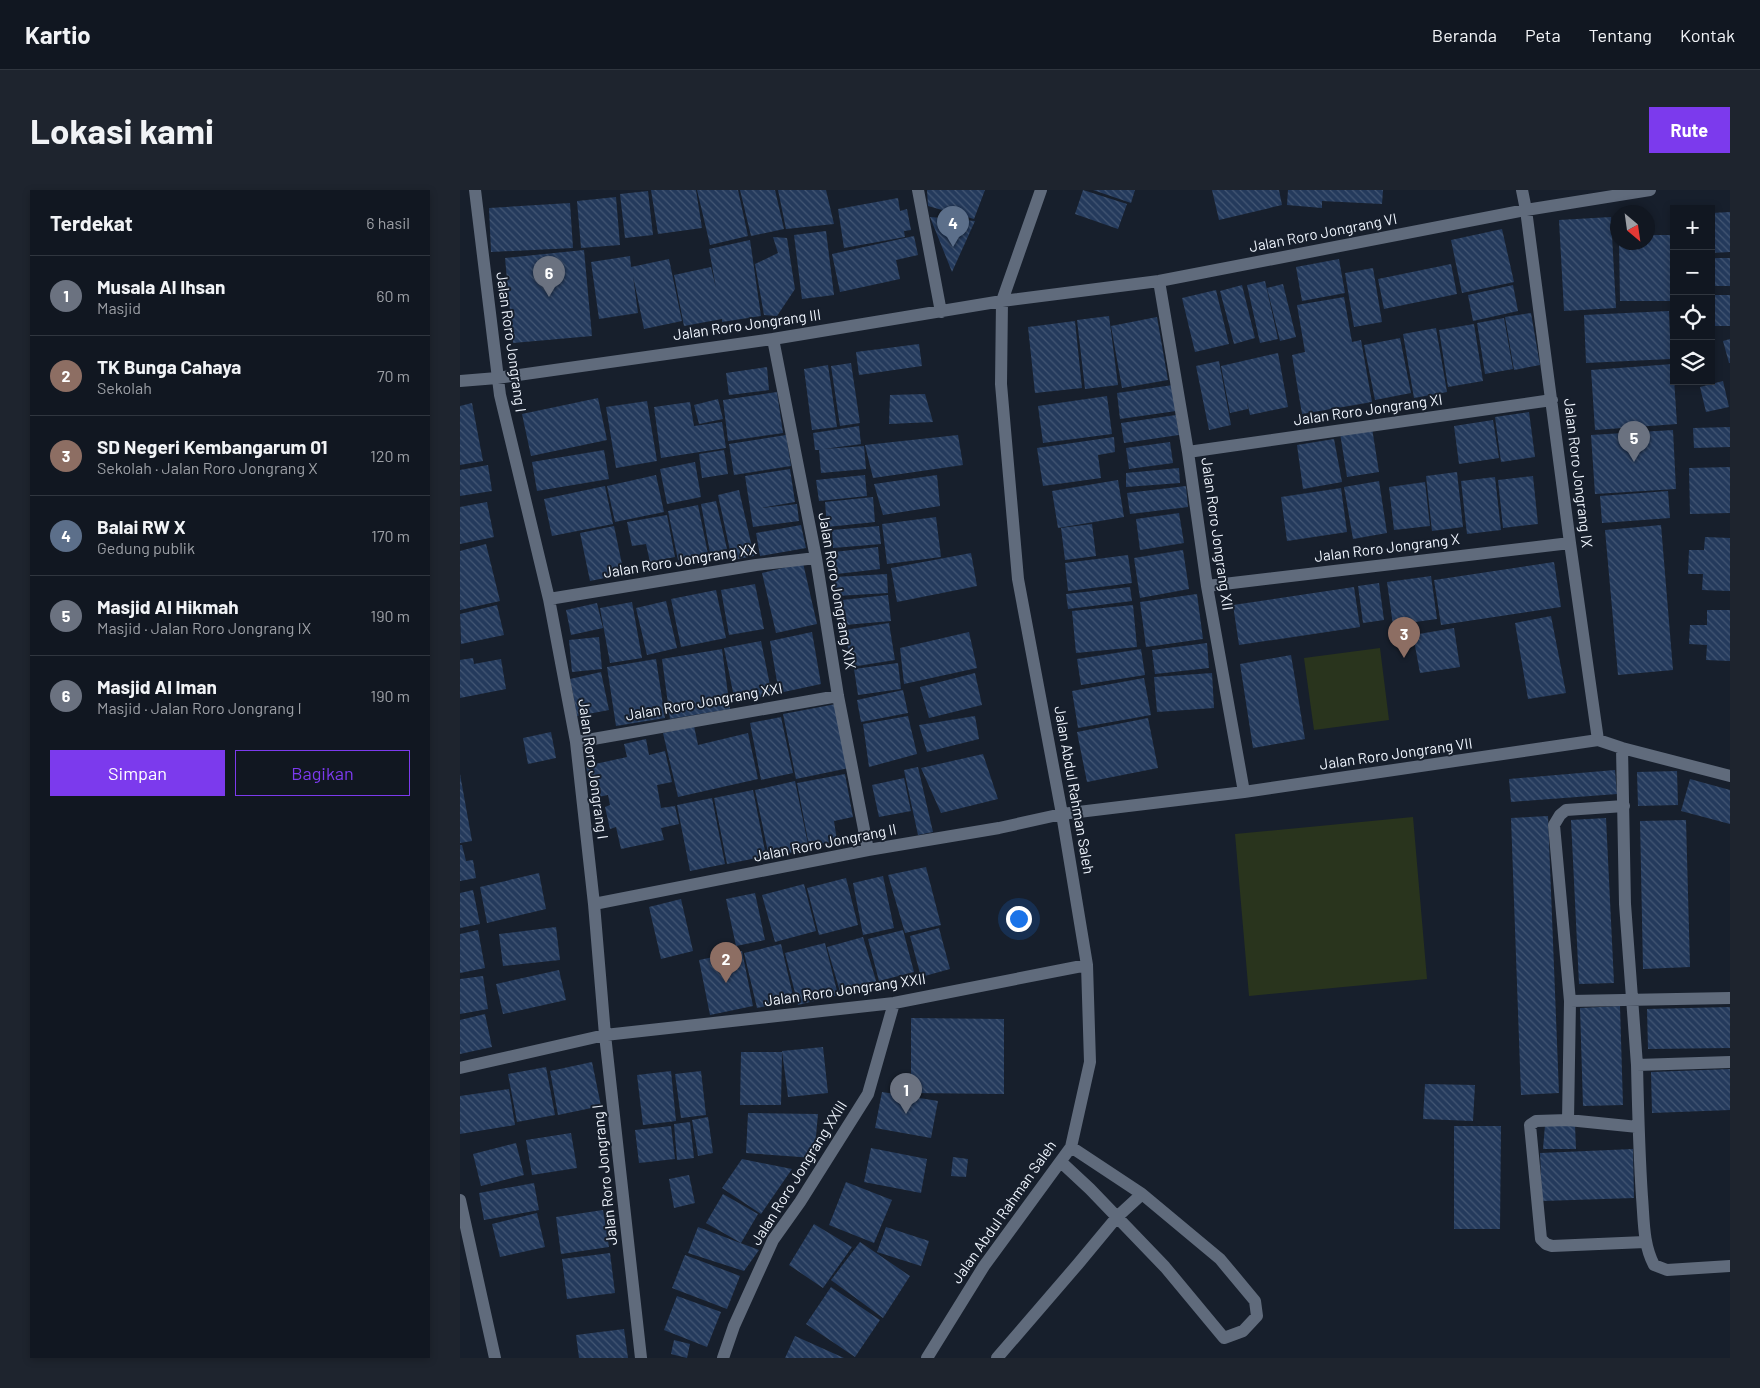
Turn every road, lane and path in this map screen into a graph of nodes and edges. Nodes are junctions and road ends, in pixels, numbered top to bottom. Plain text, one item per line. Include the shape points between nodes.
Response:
1 (918, 190) edge
2 (1042, 190) edge
3 (1522, 190) edge
4 (1650, 190) edge
5 (479, 191) edge
6 (1526, 210) junction
7 (1159, 281) junction
8 (1002, 301) junction
9 (941, 312) junction
10 (773, 339) junction
11 (497, 378) junction
12 (460, 381) edge
13 (1552, 400) junction
14 (1188, 452) junction
15 (1570, 542) junction
16 (816, 558) junction
17 (1207, 586) junction
18 (549, 599) junction
19 (838, 696) junction
20 (1598, 740) junction
21 (576, 742) junction
22 (1622, 748) junction
23 (1730, 776) edge
24 (1244, 792) junction
25 (1624, 806) junction
26 (1062, 814) junction
27 (868, 850) junction
28 (594, 904) junction
29 (1087, 965) junction
30 (1730, 998) edge
31 (1633, 999) junction
32 (1570, 1001) junction
33 (894, 1003) junction
34 (605, 1035) junction
35 (1730, 1062) edge
36 (1637, 1065) junction
37 (460, 1068) edge
38 (1568, 1120) junction
39 (1638, 1127) junction
40 (1071, 1147) junction
41 (1061, 1162) junction
42 (1142, 1194) junction
43 (460, 1200) edge
44 (1117, 1218) junction
45 (1645, 1242) junction
46 (1730, 1266) edge
47 (495, 1358) edge
48 (641, 1358) edge
49 (723, 1358) edge
50 (927, 1358) edge
51 (997, 1358) edge

1 - 9 street
2 - 8 street, Jalan Abdul Rahman Saleh
3 - 6 street, Jalan Roro Jongrang IX
4 - 6 street, Jalan Roro Jongrang VI
5 - 11 street, Jalan Roro Jongrang I
6 - 7 street, Jalan Roro Jongrang VI
6 - 13 street, Jalan Roro Jongrang IX
7 - 8 street, Jalan Roro Jongrang VI
7 - 14 street, Jalan Roro Jongrang XII
8 - 9 street, Jalan Roro Jongrang III
8 - 26 street, Jalan Abdul Rahman Saleh via 1001,384 1018,579
9 - 10 street, Jalan Roro Jongrang III
10 - 11 street, Jalan Roro Jongrang III
10 - 16 street, Jalan Roro Jongrang XIX
11 - 12 street, Jalan Roro Jongrang III
11 - 18 street, Jalan Roro Jongrang I
13 - 14 street, Jalan Roro Jongrang XI
13 - 15 street, Jalan Roro Jongrang IX
14 - 17 street, Jalan Roro Jongrang XII
15 - 17 street, Jalan Roro Jongrang X
15 - 20 street, Jalan Roro Jongrang IX
16 - 18 street, Jalan Roro Jongrang XX
16 - 19 street, Jalan Roro Jongrang XIX
17 - 24 street, Jalan Roro Jongrang XII
18 - 21 street, Jalan Roro Jongrang I
19 - 21 street, Jalan Roro Jongrang XXI
19 - 27 street, Jalan Roro Jongrang XIX
20 - 22 street, Jalan Roro Jongrang VII
20 - 24 street, Jalan Roro Jongrang VII
21 - 28 street, Jalan Roro Jongrang I
22 - 23 street, Jalan Roro Jongrang VII
22 - 25 street
24 - 26 street, Jalan Roro Jongrang VII
25 - 31 street via 1625,904
25 - 32 street via 1566,810 1554,825
26 - 27 street, Jalan Roro Jongrang II
26 - 29 street, Jalan Abdul Rahman Saleh
27 - 28 street, Jalan Roro Jongrang II
28 - 34 street, Jalan Roro Jongrang I
29 - 33 street, Jalan Roro Jongrang XXII
29 - 40 street, Jalan Abdul Rahman Saleh via 1090,1062
30 - 31 street
31 - 32 street
31 - 36 street
32 - 38 street
33 - 34 street, Jalan Roro Jongrang XXII
33 - 49 street, Jalan Roro Jongrang XXIII via 868,1094 800,1202 772,1240
34 - 37 street, Jalan Roro Jongrang XXII
34 - 48 street, Jalan Roro Jongrang I
35 - 36 street
36 - 39 street
38 - 39 street
38 - 45 street via 1536,1120 1530,1125 1541,1239 1552,1246
39 - 45 street
40 - 41 street, Jalan Abdul Rahman Saleh
40 - 42 street
41 - 44 street
41 - 50 street, Jalan Abdul Rahman Saleh via 984,1266
42 - 44 street
42 - 44 street via 1220,1258 1255,1301 1257,1316 1243,1331 1224,1338
43 - 47 street
44 - 51 street
45 - 46 street via 1654,1266 1667,1270

